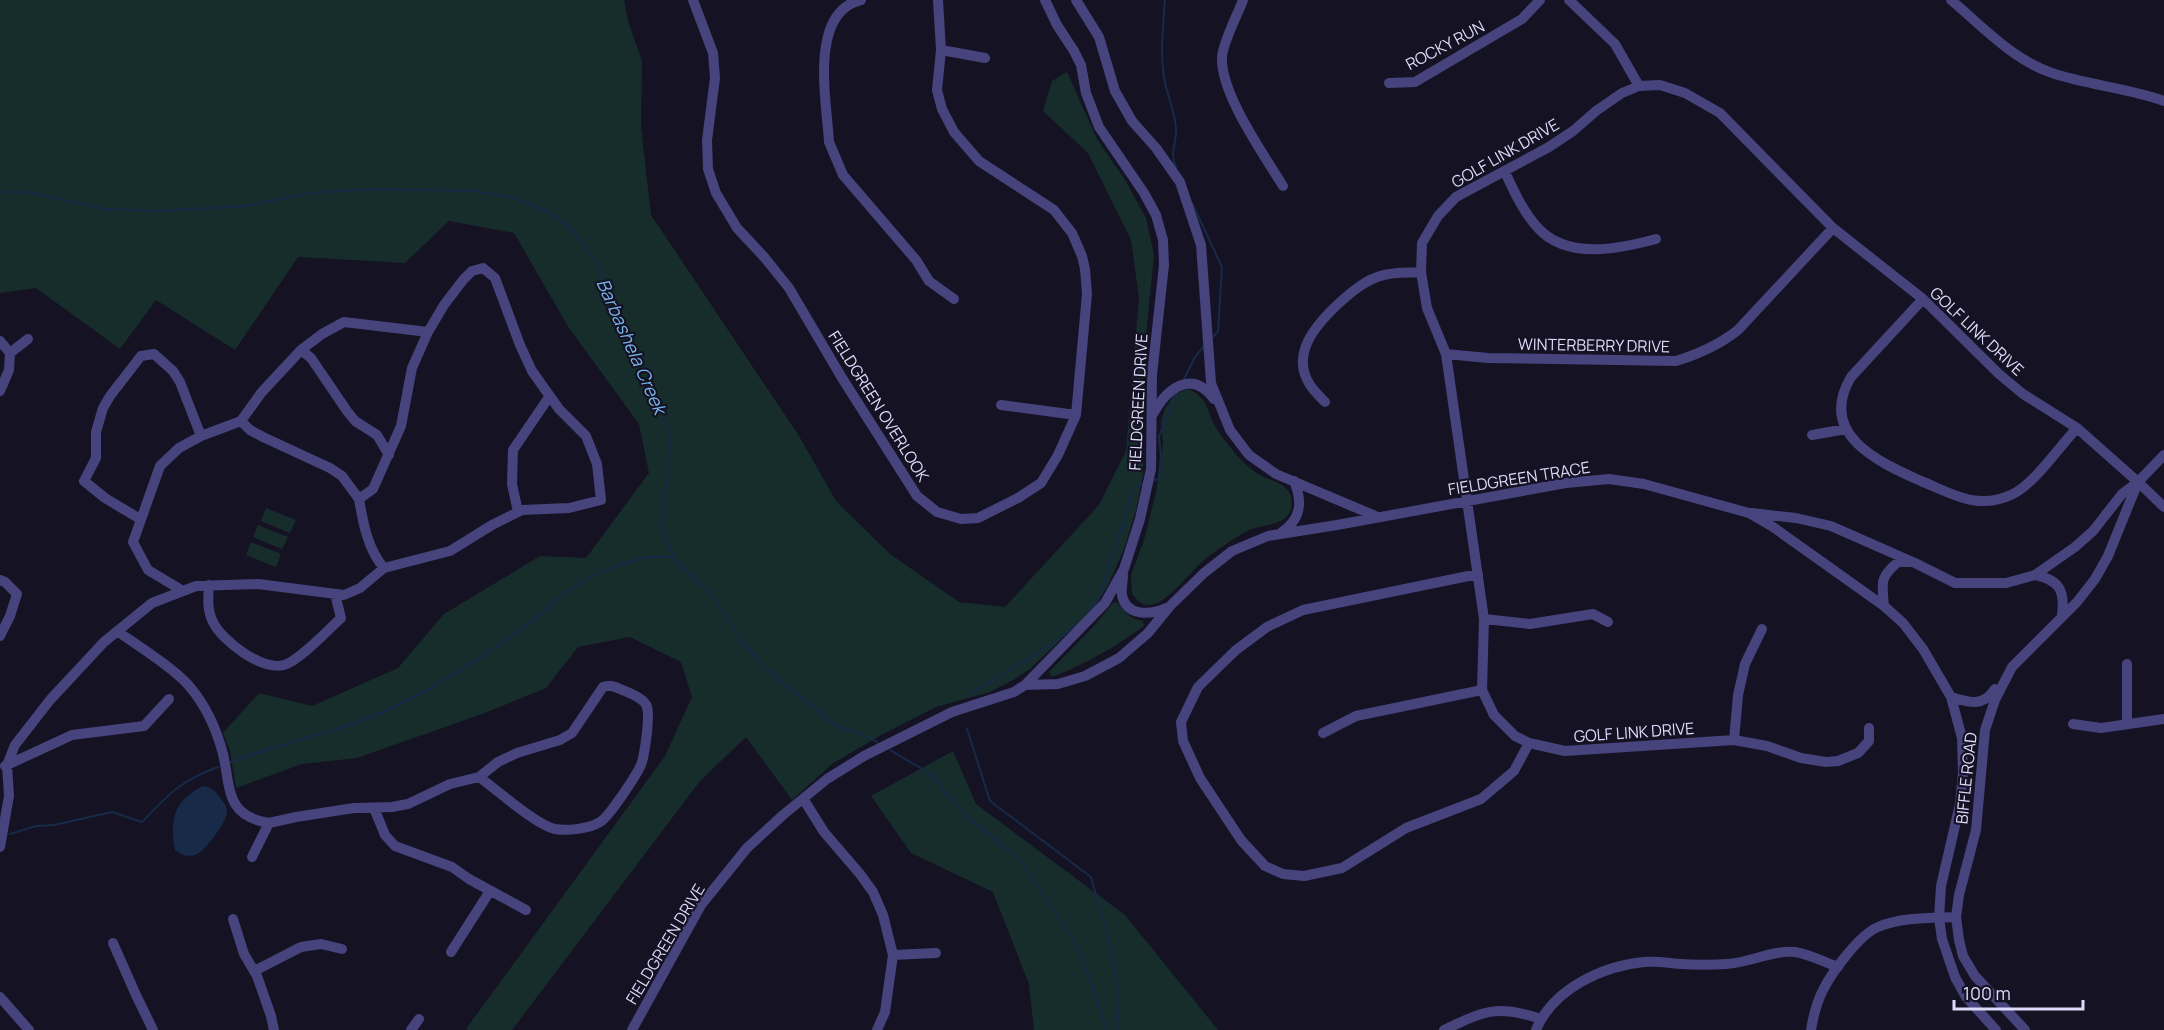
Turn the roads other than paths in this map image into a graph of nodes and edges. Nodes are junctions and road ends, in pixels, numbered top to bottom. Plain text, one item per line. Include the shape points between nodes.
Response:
1 (693, 0) edge
2 (861, 0) edge
3 (938, 0) edge
4 (1045, 0) edge
5 (1076, 0) edge
6 (1243, 0) edge
7 (1540, 0) edge
8 (1569, 0) edge
9 (1951, 0) edge
10 (941, 50) junction
11 (985, 58) dead end
12 (1389, 83) dead end
13 (1639, 86) junction
14 (2164, 99) edge
15 (1505, 172) junction
16 (1283, 186) dead end
17 (1833, 228) junction
18 (1656, 239) dead end
19 (1420, 272) junction
20 (954, 298) dead end
21 (1923, 299) junction
22 (428, 332) junction
23 (28, 339) dead end
24 (0, 340) edge
25 (301, 350) junction
26 (10, 353) junction
27 (1446, 354) junction
28 (0, 391) edge
29 (549, 397) junction
30 (1325, 402) dead end
31 (1001, 405) dead end
32 (1219, 407) junction
33 (1153, 415) junction
34 (1076, 416) junction
35 (241, 421) junction
36 (2076, 428) junction
37 (1846, 429) junction
38 (1812, 435) dead end
39 (201, 436) junction
40 (389, 455) junction
41 (2164, 455) edge
42 (1294, 481) junction
43 (2138, 482) junction
44 (359, 500) junction
45 (1466, 500) junction
46 (2164, 507) edge
47 (518, 512) junction
48 (1749, 513) junction
49 (1379, 517) junction
50 (140, 519) junction
51 (1279, 534) junction
52 (1915, 563) junction
53 (384, 568) junction
54 (1124, 569) junction
55 (1478, 573) junction
56 (2035, 574) junction
57 (0, 580) edge
58 (209, 585) junction
59 (183, 591) junction
60 (335, 594) junction
61 (1170, 606) junction
62 (1884, 606) junction
63 (2062, 615) junction
64 (1484, 619) junction
65 (1608, 622) dead end
66 (1762, 629) dead end
67 (117, 631) junction
68 (0, 636) edge
69 (2127, 664) dead end
70 (2012, 667) junction
71 (1025, 685) junction
72 (1482, 690) junction
73 (1951, 697) junction
74 (169, 699) dead end
75 (2164, 719) edge
76 (2073, 724) dead end
77 (2127, 724) junction
78 (1869, 728) dead end
79 (1323, 733) dead end
80 (1734, 740) junction
81 (1529, 743) junction
82 (2, 766) edge
83 (1963, 773) joint
84 (479, 777) junction
85 (804, 800) junction
86 (374, 808) junction
87 (269, 824) junction
88 (0, 847) edge
89 (252, 857) dead end
90 (490, 891) junction
91 (526, 910) dead end
92 (1956, 917) junction
93 (1939, 918) junction
94 (233, 919) dead end
95 (113, 943) dead end
96 (342, 949) dead end
97 (451, 952) dead end
98 (936, 953) dead end
99 (893, 955) junction
100 (1838, 967) junction
101 (254, 971) junction
102 (0, 997) edge
103 (420, 1019) dead end
104 (1541, 1019) junction
105 (2017, 1027) edge
106 (29, 1030) edge
107 (153, 1030) edge
108 (274, 1030) edge
109 (411, 1030) edge
110 (632, 1030) edge
111 (877, 1030) edge
112 (1444, 1030) edge
113 (1536, 1030) edge
114 (1811, 1030) edge
115 (1996, 1030) edge

1 - 34 street, FIELDGREEN OVERLOOK via 713,53 715,78 707,140 708,169 716,193 737,228 789,288 917,496 937,512 962,519 978,518 1018,498 1041,483
2 - 20 street via 849,3 833,22 825,46 829,142 833,155 843,175 916,260 929,281
3 - 10 street, FIELDGREEN OVERLOOK
4 - 33 street, FIELDGREEN DRIVE via 1081,65 1086,93 1099,127 1144,193 1159,226 1164,265 1152,362
5 - 32 street via 1099,38 1115,92 1132,121 1180,182 1201,246 1211,383
6 - 16 street via 1222,56 1225,79 1234,102
7 - 12 street, ROCKY RUN via 1522,19 1415,82
8 - 13 street via 1615,44
9 - 14 street via 2007,48 2052,73
10 - 11 street
10 - 34 street, FIELDGREEN OVERLOOK via 937,90 954,132 979,161 1054,210 1072,233 1082,256 1087,294
13 - 15 street, GOLF LINK DRIVE via 1622,93 1573,131
13 - 17 street, GOLF LINK DRIVE via 1660,85 1720,113
15 - 18 street via 1538,228 1554,241 1576,248 1623,249
15 - 19 street, GOLF LINK DRIVE via 1456,197 1438,216 1422,243
17 - 21 street, GOLF LINK DRIVE
17 - 27 street, WINTERBERRY DRIVE via 1738,330 1701,353 1676,361
19 - 27 street, GOLF LINK DRIVE via 1427,309
19 - 30 street via 1383,275 1366,282 1345,297 1310,333 1303,363 1310,386
21 - 36 street, GOLF LINK DRIVE via 2015,387
21 - 37 street via 1851,377 1841,408
22 - 25 street via 344,322
22 - 29 street via 458,286 472,271 483,268 495,278 520,345
22 - 40 street via 412,368 401,426
23 - 26 street
24 - 26 street
25 - 35 street
25 - 40 street via 311,358 347,411 377,435
26 - 28 street via 9,370
27 - 45 street, GOLF LINK DRIVE
29 - 47 street via 513,450 512,484
29 - 47 street via 586,436 597,464 601,500 569,508
31 - 34 street
32 - 33 street via 1209,392 1184,384 1165,396
32 - 42 street via 1230,430 1250,455 1276,474
33 - 54 street, FIELDGREEN DRIVE via 1150,477
35 - 39 street
35 - 44 street via 250,430 342,476
36 - 37 street via 2033,478 2013,494 1989,502 1969,501 1886,466 1858,447
36 - 43 street, GOLF LINK DRIVE
37 - 38 street
39 - 50 street via 179,448 160,466
39 - 50 street via 173,371 154,354 141,356 103,408 96,432 96,458 84,482
40 - 44 street via 373,489
41 - 43 street, BIFFLE ROAD
42 - 49 street
42 - 51 street via 1300,509 1290,526
43 - 46 street, GOLF LINK DRIVE
43 - 56 street via 2122,494 2075,547
43 - 63 street, BIFFLE ROAD via 2095,579
44 - 53 street via 370,545
45 - 48 street, FIELDGREEN TRACE via 1609,479 1644,484
45 - 49 street, FIELDGREEN TRACE
45 - 55 street, GOLF LINK DRIVE
47 - 53 street via 450,551
48 - 52 street via 1831,526
48 - 62 street, FIELDGREEN TRACE
49 - 51 street, FIELDGREEN TRACE
50 - 59 street via 133,542 148,570
51 - 61 street, FIELDGREEN TRACE via 1232,551
52 - 56 street via 1955,583 2006,583
52 - 62 street via 1898,562 1887,572 1882,580
53 - 60 street via 360,588 344,595
54 - 61 street via 1122,596 1132,610 1156,613
54 - 71 street, FIELDGREEN DRIVE via 1105,603
55 - 64 street, GOLF LINK DRIVE
55 - 81 street via 1303,610 1267,627 1198,687 1181,722 1183,741 1200,778 1240,840 1265,866 1283,874 1304,876 1342,868 1406,828 1480,799 1514,771
56 - 63 street via 2054,581 2060,588
57 - 68 street via 17,594
58 - 59 street
58 - 60 street via 258,584
58 - 60 street via 209,611 222,637 256,661 274,667 286,665 299,656 341,618
59 - 67 street via 152,603
61 - 71 street, FIELDGREEN TRACE via 1148,633 1119,658 1085,676 1058,684
62 - 73 street, FIELDGREEN TRACE via 1923,649
63 - 70 street, BIFFLE ROAD
64 - 65 street via 1530,624 1593,615
64 - 72 street, GOLF LINK DRIVE
66 - 80 street via 1745,664
67 - 82 street via 50,700
67 - 87 street via 190,688 215,729 228,792 237,808
69 - 77 street
70 - 73 street via 1988,699 1980,702
70 - 92 street, BIFFLE ROAD via 1985,730 1976,830
71 - 85 street, FIELDGREEN DRIVE via 903,735 827,779
72 - 79 street via 1356,716
72 - 81 street, GOLF LINK DRIVE via 1494,715 1515,736
73 - 83 street, FIELDGREEN TRACE via 1962,738
74 - 82 street via 144,726 72,735
75 - 77 street
76 - 77 street via 2100,728
78 - 80 street, GOLF LINK DRIVE via 1869,741 1858,753 1838,761 1801,758
80 - 81 street, GOLF LINK DRIVE via 1565,751
82 - 88 street via 9,796
83 - 93 street, BIFFLE ROAD via 1941,886
84 - 84 street via 517,753 572,734 603,687 612,686 632,694 647,706 640,767 601,822 562,829 548,826
84 - 86 street via 450,784 408,804
85 - 99 street via 824,832 873,892
85 - 110 street, FIELDGREEN DRIVE via 747,848 701,905
86 - 87 street via 331,811
86 - 90 street via 385,835 395,846 446,865
87 - 89 street
90 - 91 street
90 - 97 street
92 - 93 street
92 - 105 street, BIFFLE ROAD via 1963,956 1974,976
93 - 100 street via 1891,922 1876,928
93 - 115 street, BIFFLE ROAD via 1955,977 1966,997
94 - 101 street
95 - 107 street
96 - 101 street via 321,944 301,947
98 - 99 street
99 - 111 street via 885,1012
100 - 104 street via 1792,952 1739,963 1645,962 1596,974 1554,1003
100 - 114 street via 1823,989
101 - 108 street
102 - 106 street
103 - 109 street
104 - 112 street via 1507,1010 1487,1012
104 - 113 street

